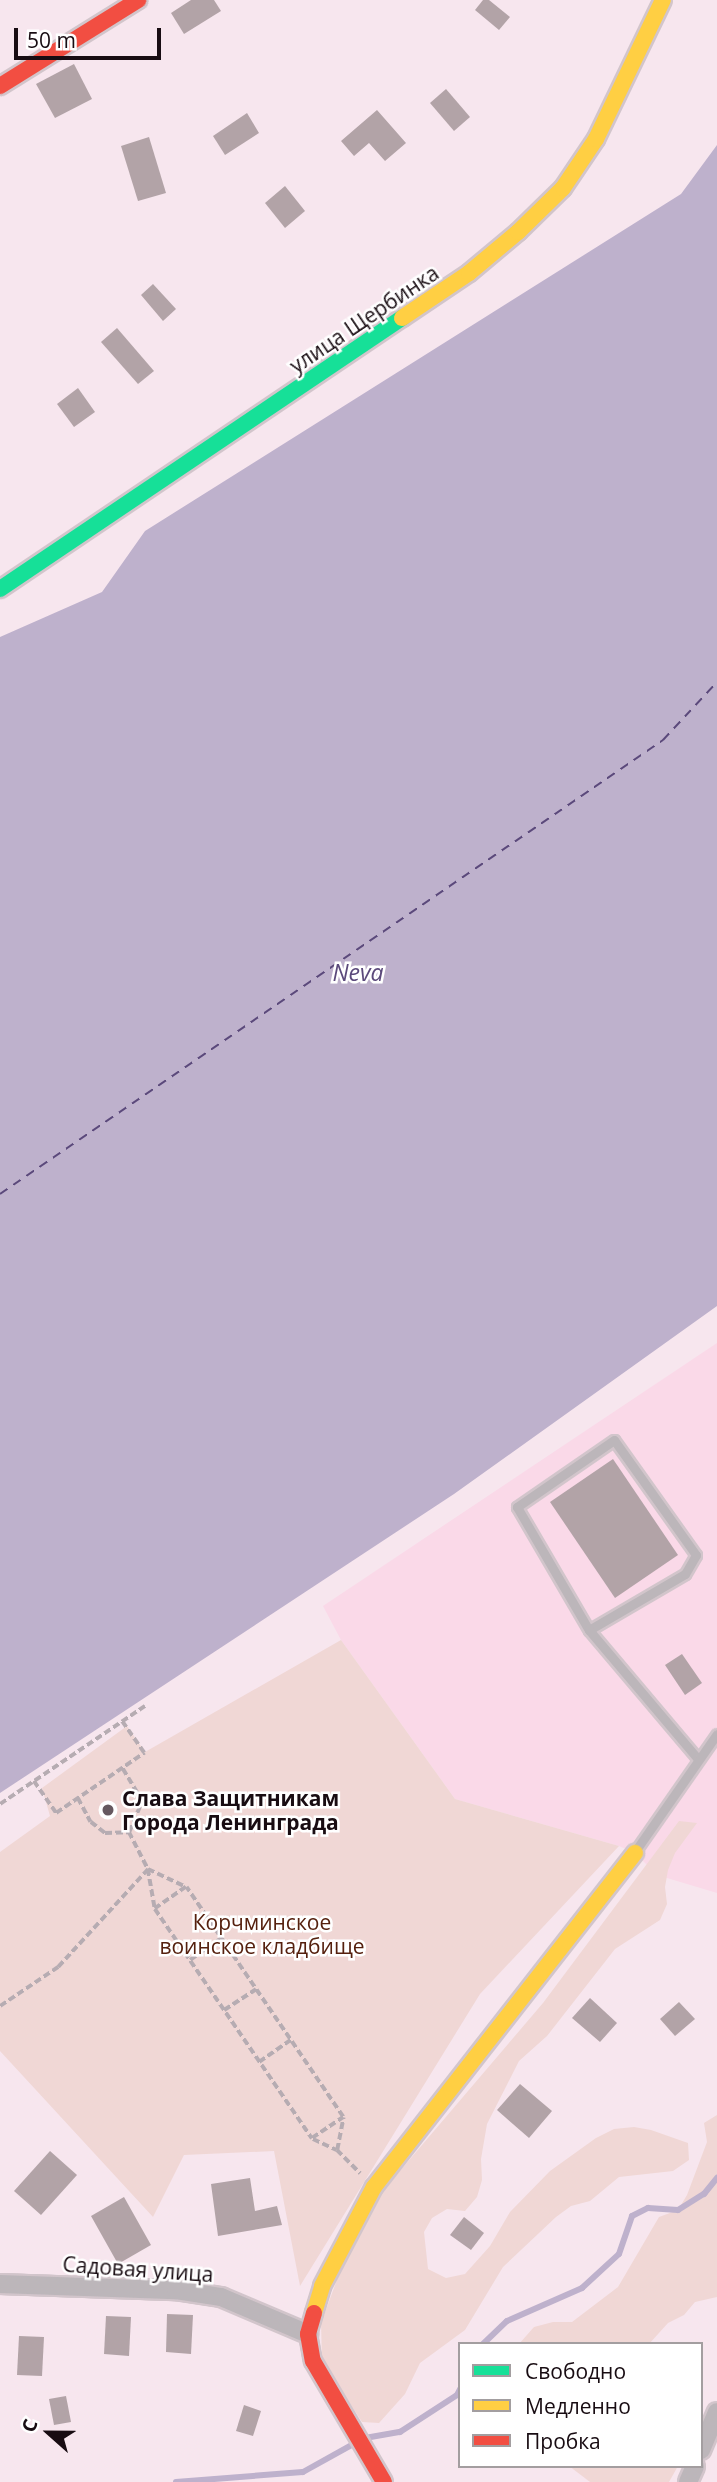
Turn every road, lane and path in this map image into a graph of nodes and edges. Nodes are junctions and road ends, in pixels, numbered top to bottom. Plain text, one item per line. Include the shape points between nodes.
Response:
1 (137, 0) edge
2 (663, 0) edge
3 (0, 86) edge
4 (0, 589) edge
5 (589, 1630) junction
6 (145, 1706) dead end
7 (122, 1721) junction
8 (717, 1734) edge
9 (698, 1759) junction
10 (122, 1768) junction
11 (34, 1781) junction
12 (78, 1798) junction
13 (0, 1804) edge
14 (129, 1832) junction
15 (635, 1853) joint
16 (148, 1869) junction
17 (186, 1887) junction
18 (155, 1909) junction
19 (221, 1938) junction
20 (190, 1960) junction
21 (256, 1989) junction
22 (0, 2007) edge
23 (225, 2010) junction
24 (291, 2040) junction
25 (259, 2062) junction
26 (343, 2117) junction
27 (312, 2138) junction
28 (337, 2150) junction
29 (374, 2187) junction
30 (0, 2284) edge
31 (308, 2334) junction
32 (717, 2412) edge
33 (703, 2445) edge
34 (384, 2482) edge

1 - 3 street
2 - 4 street, улица Щербинка via 596,139 563,188 518,232 469,273
5 - 5 lane via 517,1507 614,1440 696,1555 685,1574
5 - 9 lane
6 - 7 path
7 - 10 path via 144,1753
7 - 11 path
8 - 9 lane
9 - 15 lane
10 - 12 path
10 - 14 path via 140,1806
11 - 12 path via 55,1813
11 - 13 path
12 - 14 path via 91,1822 105,1833
14 - 16 path
15 - 29 street
16 - 17 path
16 - 18 path
16 - 22 path via 58,1967
17 - 18 path
17 - 19 path
18 - 20 path
19 - 20 path
19 - 21 path
20 - 23 path
21 - 23 path
21 - 24 path
23 - 25 path
24 - 25 path
24 - 26 path
25 - 27 path
26 - 27 path
26 - 28 path
27 - 28 path
28 - 29 path
29 - 31 street via 322,2286
30 - 31 street, Садовая улица via 176,2290 221,2297
31 - 34 street via 313,2361
32 - 33 street

